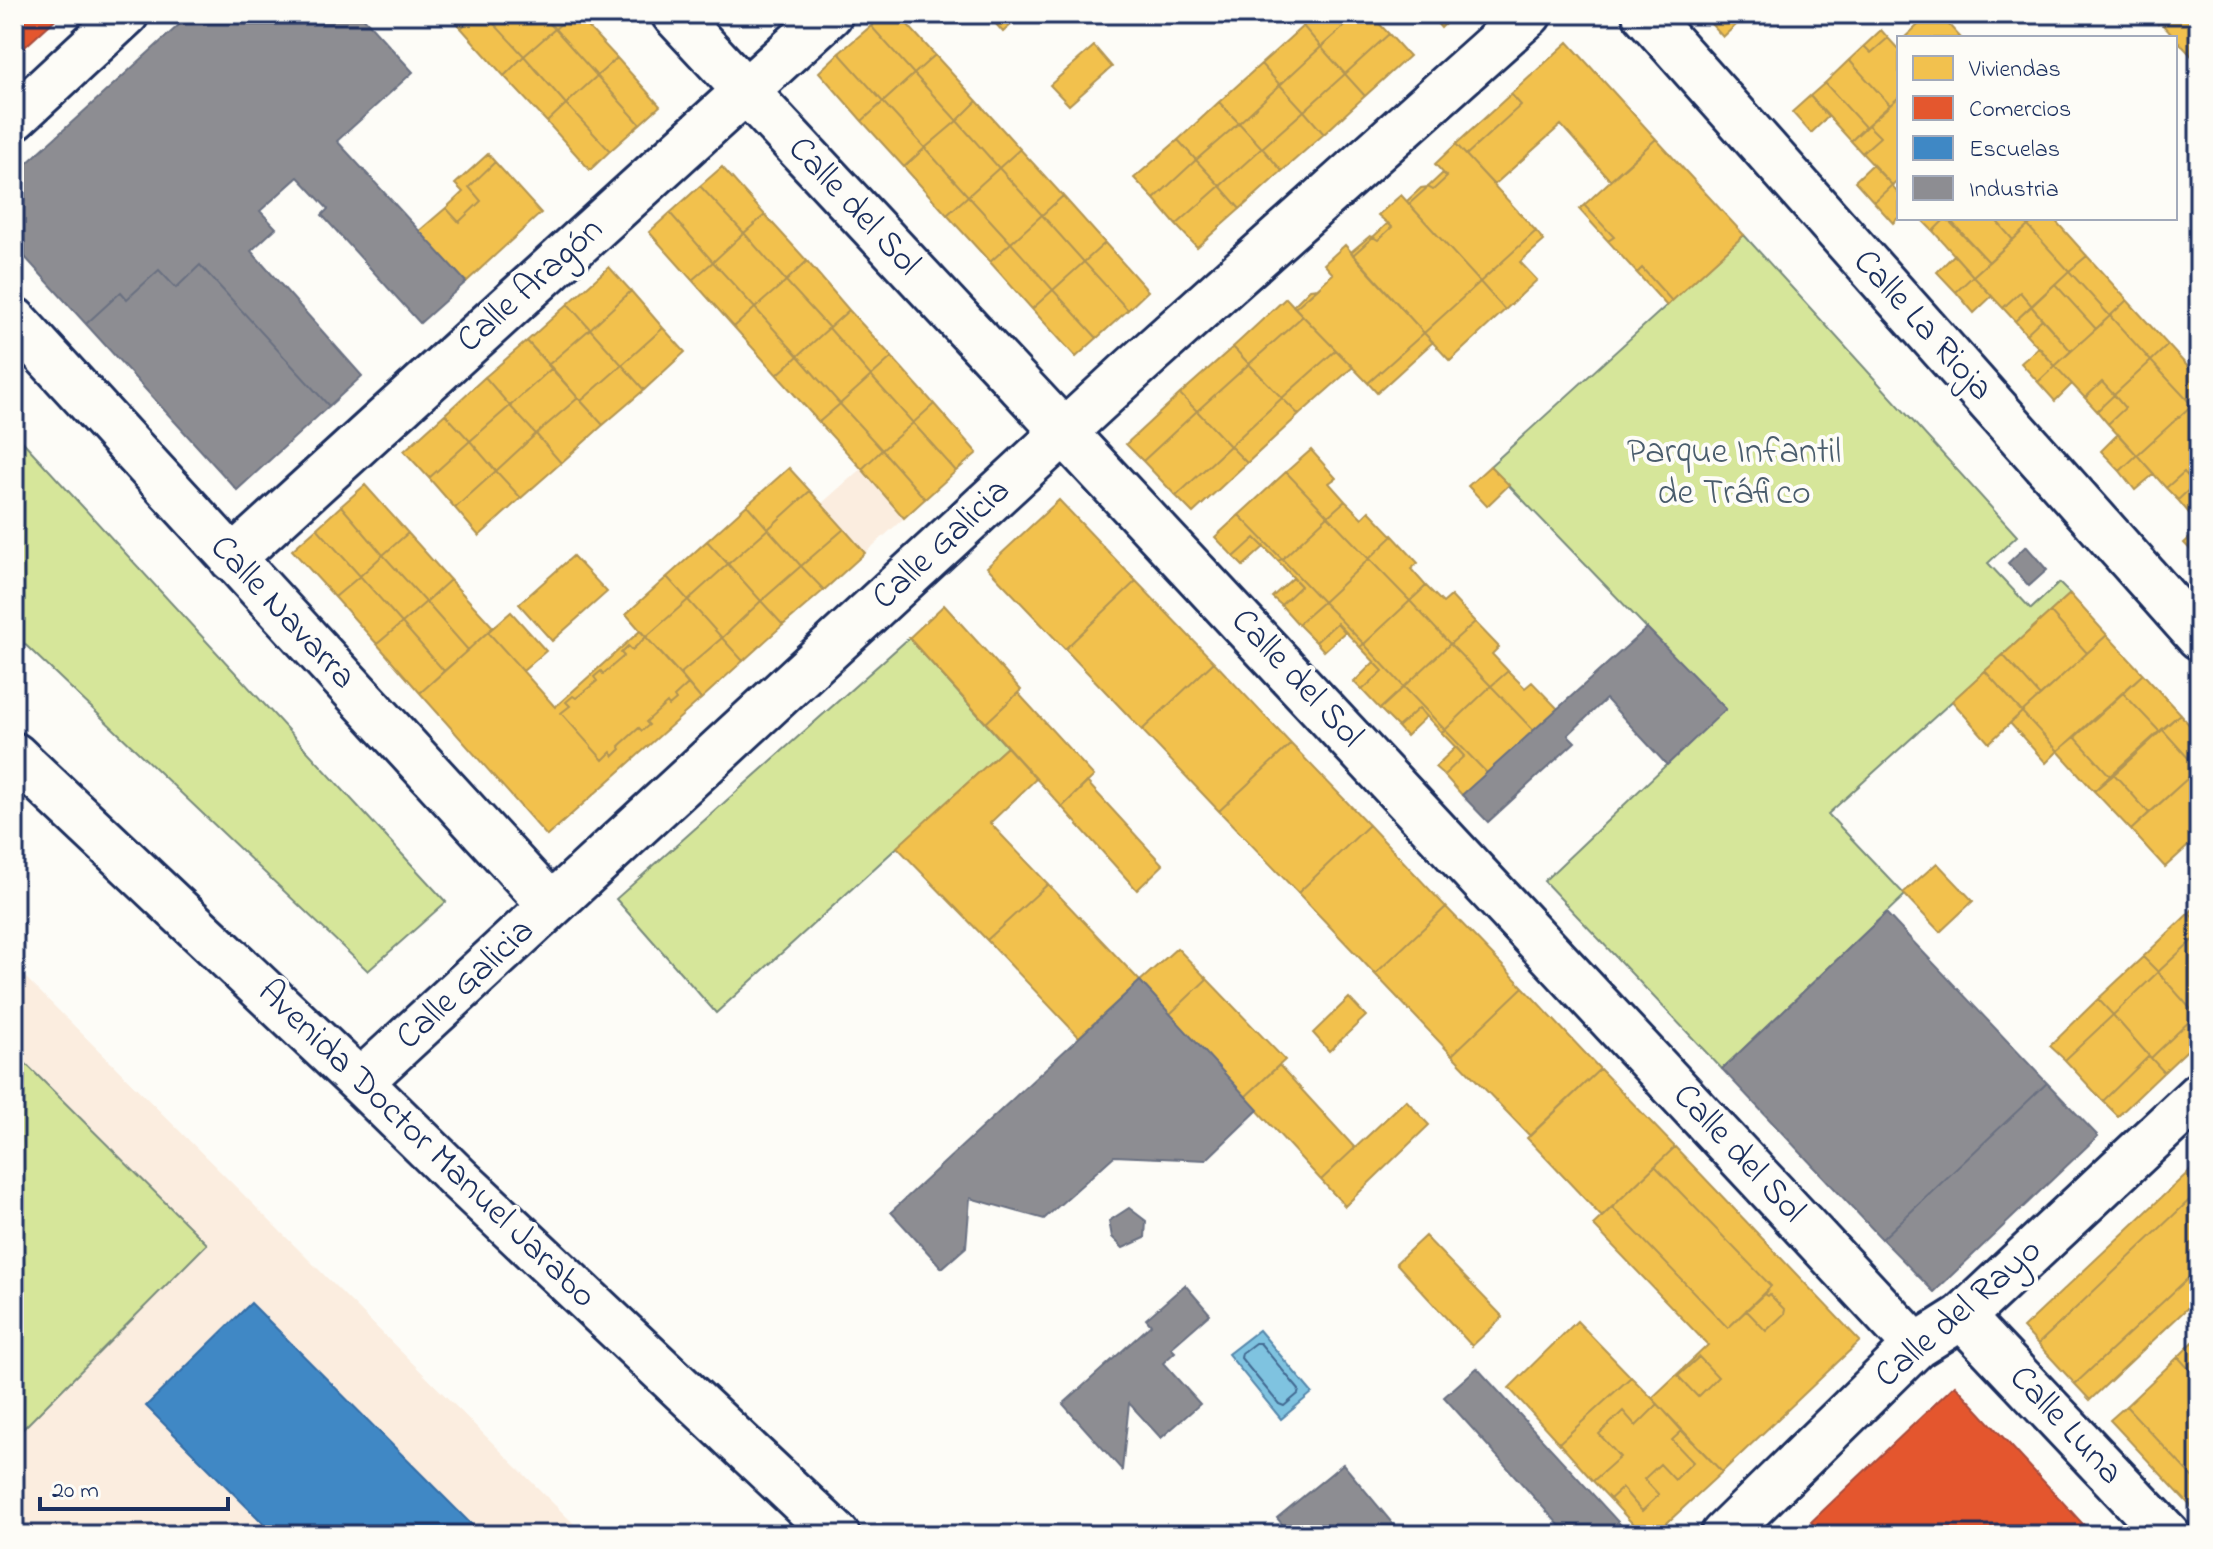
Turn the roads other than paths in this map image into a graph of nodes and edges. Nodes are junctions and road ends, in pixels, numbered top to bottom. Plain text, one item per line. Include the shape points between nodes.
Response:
1 (126, 14) edge
2 (674, 14) edge
3 (830, 14) edge
4 (1529, 14) edge
5 (1645, 14) edge
6 (744, 91) junction
7 (14, 118) edge
8 (14, 320) edge
9 (1065, 431) junction
10 (232, 559) junction
11 (2199, 637) edge
12 (20, 773) edge
13 (551, 905) junction
14 (360, 1082) junction
15 (2199, 1095) edge
16 (1962, 1317) junction
17 (1916, 1346) junction
18 (837, 1535) edge
19 (1723, 1535) edge
20 (2168, 1535) edge

1 - 7 street
2 - 6 street, Calle del Sol
3 - 6 street, Calle Aragón
4 - 9 street, Calle Galicia
5 - 11 street, Calle La Rioja
6 - 9 street, Calle del Sol
6 - 10 street, Calle Aragón
8 - 10 street, Calle Navarra
9 - 13 street, Calle Galicia
9 - 17 street, Calle del Sol
10 - 13 street, Calle Navarra
12 - 14 street, Avenida Doctor Manuel Jarabo
13 - 14 street, Calle Galicia
14 - 18 street, Avenida Doctor Manuel Jarabo
15 - 16 street, Calle del Rayo
16 - 17 street, Calle del Rayo
16 - 20 street, Calle Luna
17 - 19 street, Calle del Rayo

